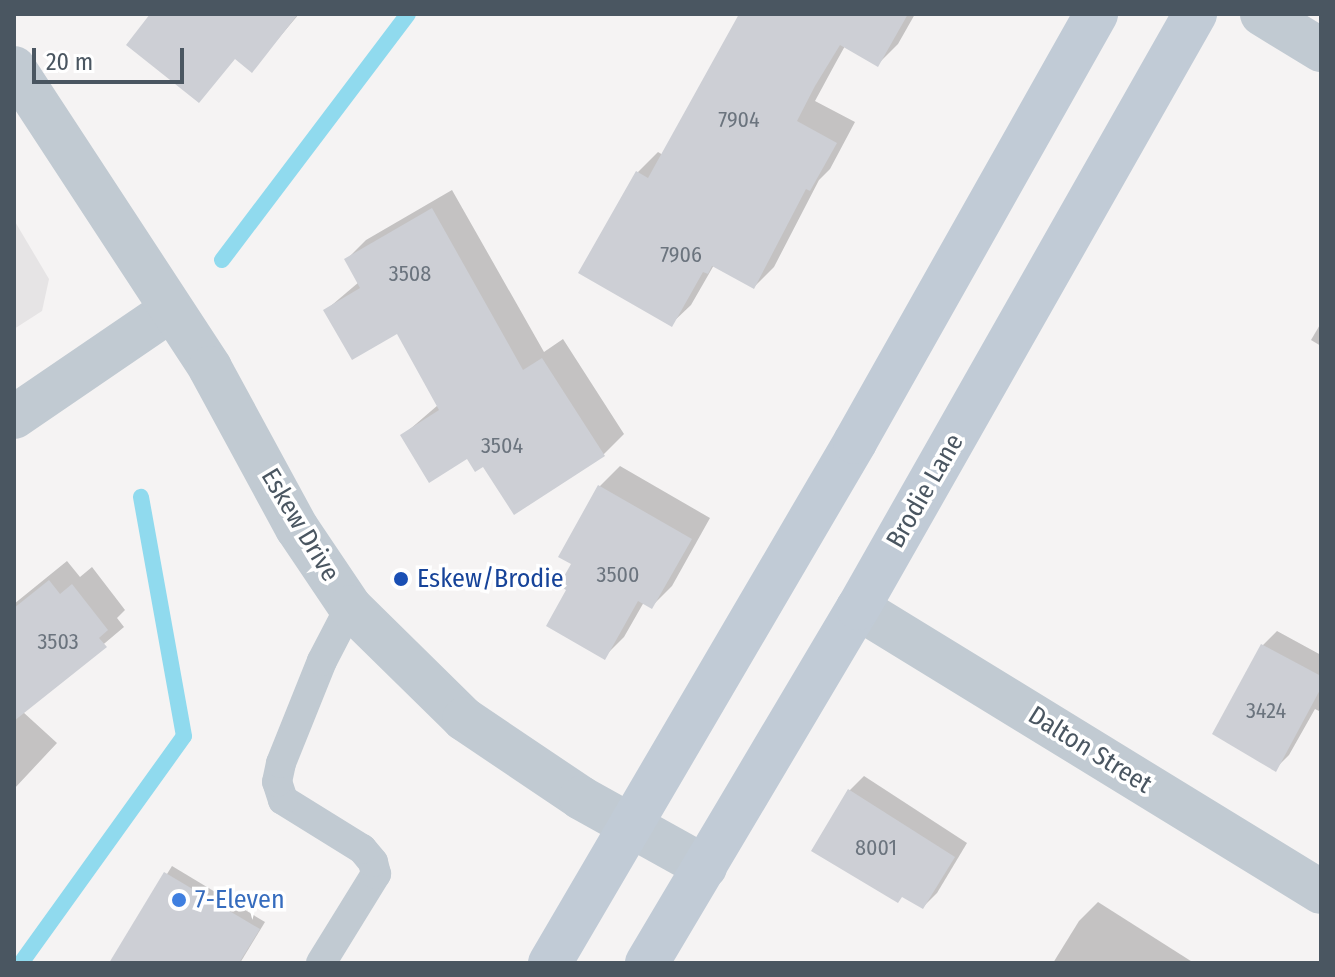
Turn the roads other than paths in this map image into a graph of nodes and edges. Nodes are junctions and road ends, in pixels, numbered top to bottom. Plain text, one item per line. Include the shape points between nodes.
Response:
1 (1096, 14) edge
2 (1195, 14) edge
3 (1262, 14) edge
4 (1321, 50) edge
5 (14, 68) edge
6 (171, 310) junction
7 (14, 417) edge
8 (350, 607) junction
9 (858, 608) junction
10 (632, 826) junction
11 (705, 867) junction
12 (1321, 892) edge
13 (321, 963) edge
14 (550, 963) edge
15 (647, 963) edge

1 - 10 main road
2 - 9 main road, Brodie Lane
3 - 4 street
5 - 6 street, Eskew Drive
6 - 7 street
6 - 8 street, Eskew Drive via 210,368 297,528
8 - 10 street, Eskew Drive via 464,719
8 - 13 lane via 322,661 277,782 283,800 362,849 376,874
9 - 11 main road, Brodie Lane
9 - 12 street, Dalton Street
10 - 11 street, Eskew Drive
10 - 14 main road
11 - 15 main road, Brodie Lane

